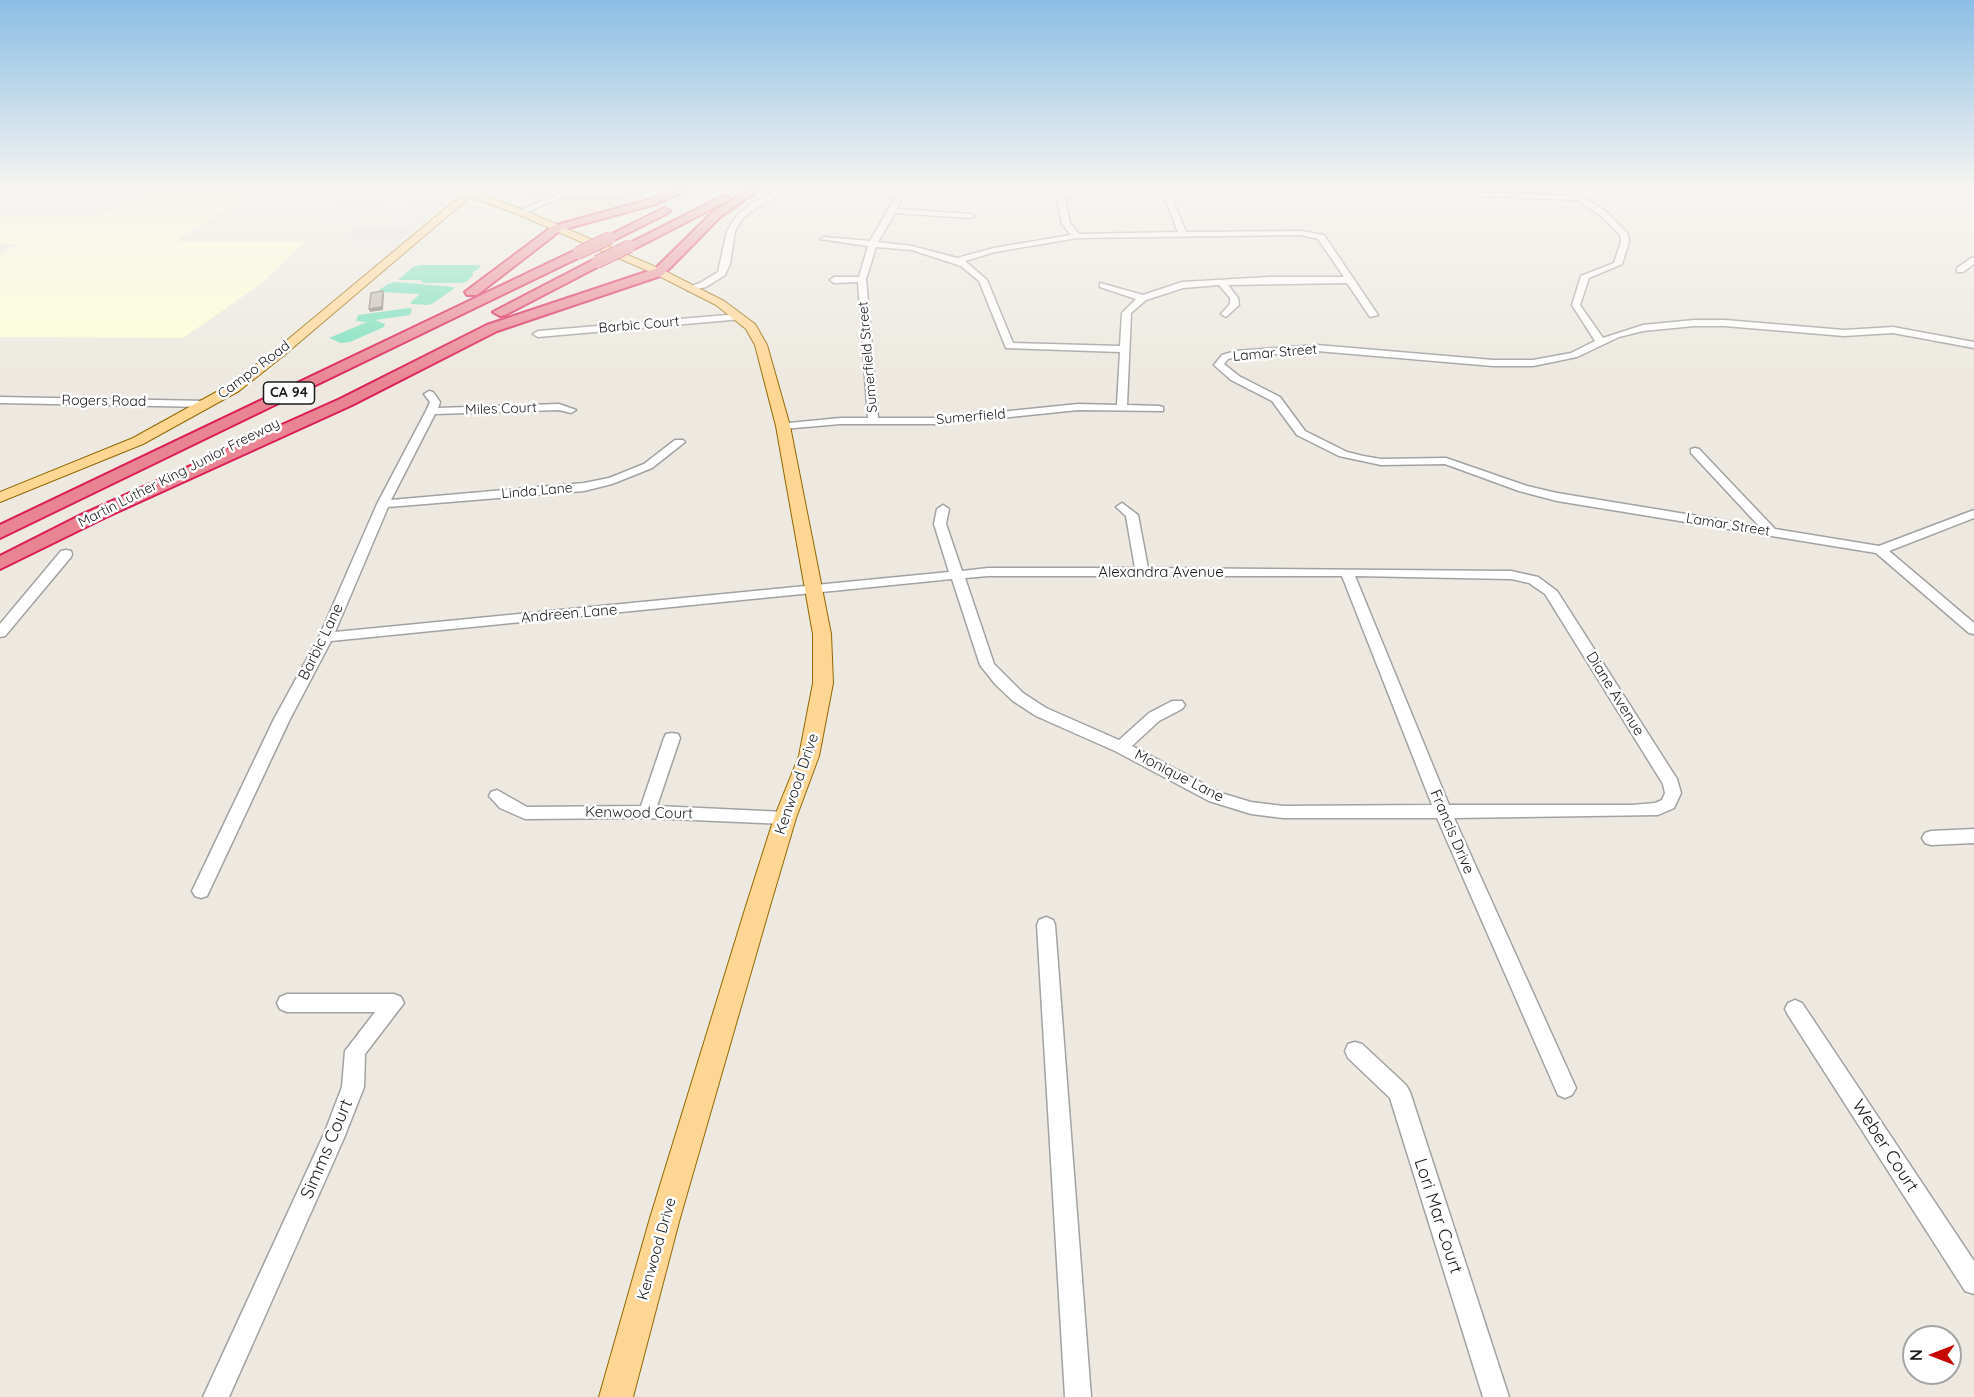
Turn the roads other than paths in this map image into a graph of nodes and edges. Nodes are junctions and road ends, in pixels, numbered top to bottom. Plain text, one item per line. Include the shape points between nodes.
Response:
1 (396, 254) edge
2 (522, 254) edge
3 (576, 254) edge
4 (613, 254) edge
5 (618, 254) edge
6 (677, 254) edge
7 (728, 254) edge
8 (870, 254) edge
9 (935, 254) edge
10 (980, 254) edge
11 (1333, 254) edge
12 (1621, 254) edge
13 (1974, 260) edge
14 (957, 261) junction
15 (1960, 270) dead end
16 (659, 272) junction
17 (722, 273) junction
18 (862, 279) junction
19 (834, 280) dead end
20 (1351, 280) junction
21 (677, 281) junction
22 (1221, 282) junction
23 (1102, 285) dead end
24 (691, 289) junction
25 (1143, 298) junction
26 (1226, 314) dead end
27 (1373, 315) dead end
28 (739, 317) junction
29 (538, 334) dead end
30 (1600, 341) junction
31 (1974, 345) edge
32 (1125, 350) junction
33 (317, 380) junction
34 (429, 394) dead end
35 (0, 400) edge
36 (207, 404) junction
37 (1122, 406) junction
38 (1160, 409) dead end
39 (571, 410) dead end
40 (431, 411) junction
41 (873, 420) junction
42 (783, 426) junction
43 (679, 442) dead end
44 (1695, 452) dead end
45 (0, 497) edge
46 (383, 504) junction
47 (1122, 507) dead end
48 (943, 509) dead end
49 (1974, 514) edge
50 (89, 518) junction
51 (0, 532) edge
52 (1771, 532) junction
53 (1880, 550) junction
54 (66, 554) dead end
55 (0, 563) edge
56 (1142, 572) junction
57 (1347, 572) junction
58 (957, 575) junction
59 (1511, 575) joint
60 (812, 590) junction
61 (1974, 630) edge
62 (0, 633) edge
63 (326, 637) junction
64 (1177, 705) dead end
65 (672, 738) dead end
66 (1121, 747) junction
67 (497, 796) dead end
68 (1632, 811) joint
69 (647, 812) junction
70 (1443, 812) junction
71 (786, 818) junction
72 (1974, 836) edge
73 (1931, 838) dead end
74 (201, 891) dead end
75 (1046, 925) dead end
76 (287, 1003) dead end
77 (1795, 1009) dead end
78 (1355, 1051) dead end
79 (1565, 1088) dead end
80 (1974, 1282) edge
81 (216, 1397) edge
82 (616, 1397) edge
83 (1078, 1397) edge
84 (1496, 1397) edge

1 - 36 main road, Campo Road via 266,364
2 - 33 highway via 465,297
3 - 33 highway, Martin Luther King Junior Freeway / CA 94, bridge
4 - 50 highway, Martin Luther King Junior Freeway / CA 94, bridge
5 - 16 main road, Kenwood Drive
6 - 16 highway
7 - 17 street
8 - 18 street, Sumerfield Street
9 - 14 street
10 - 14 street
11 - 20 street
12 - 30 street via 1618,264 1585,276 1576,305
13 - 15 street
14 - 32 street via 983,280 1010,346
16 - 21 main road, Kenwood Drive
16 - 50 highway via 492,328 346,402
17 - 21 street
17 - 24 street
18 - 19 street
18 - 41 street, Sumerfield Street
20 - 22 street
20 - 27 street
21 - 24 main road, Kenwood Drive
22 - 25 street via 1173,287
22 - 26 street via 1234,303
23 - 25 street
24 - 28 main road, Kenwood Drive
25 - 32 street via 1127,314
28 - 29 street, Barbic Court
28 - 42 main road, Kenwood Drive via 751,327 761,345
30 - 31 street, Lamar Street via 1643,328 1725,323 1844,333 1893,330
30 - 52 street, Lamar Street via 1574,355 1516,364 1317,348 1236,354 1225,357 1219,365 1276,399 1302,433 1343,454 1381,462 1446,461 1522,489 1557,497
32 - 37 street
33 - 51 highway, Martin Luther King Junior Freeway / CA 94
34 - 40 street via 435,402
35 - 36 street, Rogers Road
36 - 45 main road, Campo Road via 138,441
37 - 38 street, Sumerfield
37 - 41 street, Sumerfield via 1045,409 942,421
39 - 40 street, Miles Court via 559,407
40 - 46 street, Barbic Lane
41 - 42 street, Sumerfield
42 - 60 main road, Kenwood Drive
43 - 46 street, Linda Lane via 648,466 584,487
44 - 52 street
46 - 63 street, Barbic Lane
47 - 56 street via 1132,515
48 - 58 street, Monique Lane via 940,524
49 - 53 street
50 - 55 highway, Martin Luther King Junior Freeway / CA 94
52 - 53 street, Lamar Street
53 - 61 street
54 - 62 street
56 - 57 street, Alexandra Avenue
56 - 58 street, Alexandra Avenue
57 - 59 street, Alexandra Avenue
57 - 70 street, Francis Drive
58 - 60 street, Alexandra Avenue
58 - 66 street, Monique Lane via 987,665 1000,681 1041,712
59 - 68 street, Diane Avenue via 1533,580 1550,591 1671,783 1673,793 1668,804
60 - 63 street, Andreen Lane
60 - 71 main road, Kenwood Drive via 822,634 822,694 809,756
63 - 74 street, Barbic Lane via 282,719
64 - 66 street via 1154,717
65 - 69 street
66 - 70 street, Monique Lane via 1199,790 1251,808 1283,812
67 - 69 street, Kenwood Court via 525,813
68 - 70 street, Monique Lane
69 - 71 street, Kenwood Court
70 - 79 street, Francis Drive
71 - 82 main road, Kenwood Drive via 665,1218
72 - 73 street
75 - 83 street
76 - 81 street, Simms Court via 393,1003 355,1051 353,1087 333,1138
77 - 80 street, Weber Court
78 - 84 street, Lori Mar Court via 1399,1092

